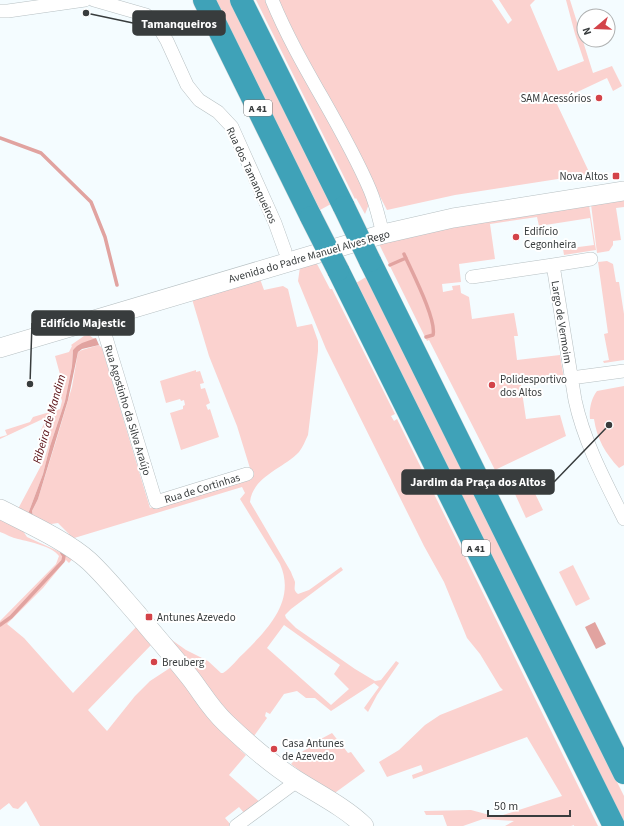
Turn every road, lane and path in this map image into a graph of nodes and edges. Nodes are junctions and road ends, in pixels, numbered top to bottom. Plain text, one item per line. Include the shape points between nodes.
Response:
1 (84, 0) edge
2 (94, 0) edge
3 (204, 0) edge
4 (241, 0) edge
5 (272, 0) edge
6 (0, 11) edge
7 (624, 180) edge
8 (624, 191) edge
9 (382, 228) junction
10 (296, 251) junction
11 (591, 259) dead end
12 (553, 265) junction
13 (472, 277) dead end
14 (100, 318) junction
15 (0, 337) edge
16 (0, 348) edge
17 (624, 371) edge
18 (571, 378) junction
19 (247, 474) dead end
20 (156, 502) joint
21 (0, 510) edge
22 (624, 519) edge
23 (624, 773) edge
24 (297, 781) junction
25 (236, 826) edge
26 (364, 826) edge
27 (614, 826) edge

1 - 6 street
2 - 10 street, Rua dos Tamanqueiros via 146,15 158,26 187,85 199,100 218,112 232,127 275,223
3 - 27 highway, A 41, bridge
4 - 23 highway, bridge
5 - 9 street via 289,38 355,158 370,191
7 - 9 main road, Avenida do Padre Manuel Alves Rego via 461,206
8 - 9 main road, Avenida do Padre Manuel Alves Rego
9 - 10 main road, Avenida do Padre Manuel Alves Rego
10 - 14 main road, Avenida do Padre Manuel Alves Rego
10 - 15 main road, Avenida do Padre Manuel Alves Rego
11 - 12 street, Largo de Vermoim
12 - 13 street, Largo de Vermoim
12 - 18 street, Largo de Vermoim
14 - 16 main road, Avenida do Padre Manuel Alves Rego
14 - 20 street, Rua Agostinho da Silva Araújo
17 - 18 street
18 - 22 street, Largo de Vermoim via 579,418
19 - 20 street, Rua de Cortinhas
21 - 24 main road via 48,534 88,560 178,663 212,708 252,747
24 - 25 street
24 - 26 main road via 350,814

